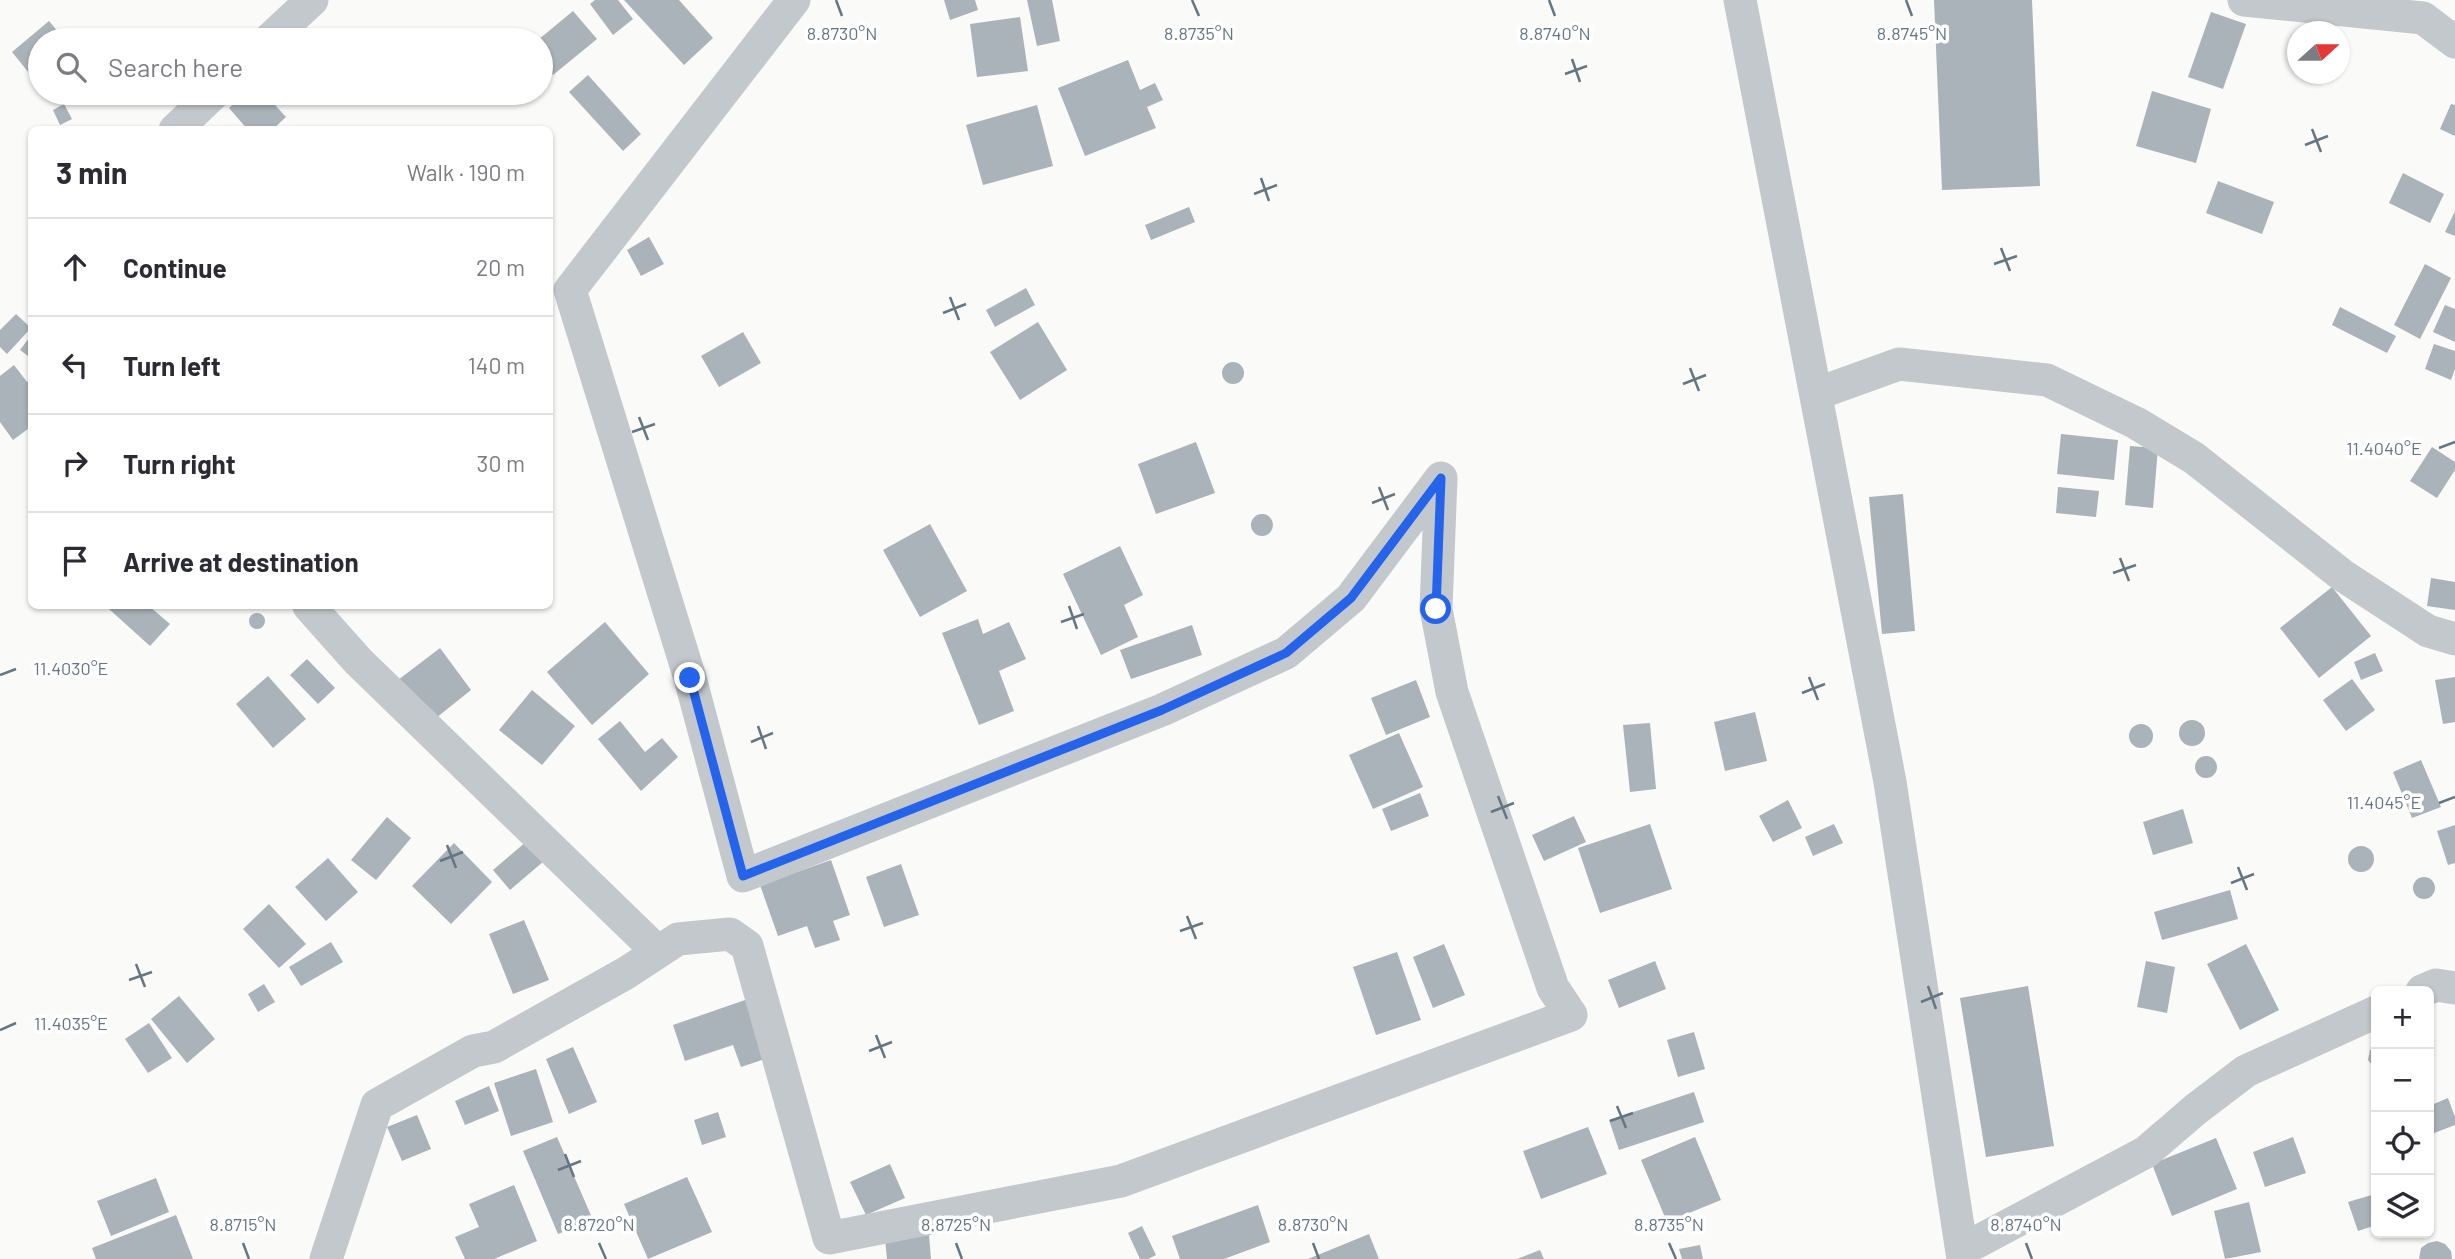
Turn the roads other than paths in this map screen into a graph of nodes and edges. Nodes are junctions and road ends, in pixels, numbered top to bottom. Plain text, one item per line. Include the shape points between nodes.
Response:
1 (312, 0) edge
2 (794, 0) edge
3 (1741, 0) edge
4 (2245, 0) edge
5 (282, 28) edge
6 (2455, 42) edge
7 (201, 105) edge
8 (179, 126) edge
9 (1816, 394) junction
10 (312, 609) edge
11 (2455, 639) edge
12 (657, 952) junction
13 (2434, 986) edge
14 (2455, 988) edge
15 (2371, 1014) edge
16 (829, 1249) edge
17 (1963, 1254) edge
18 (326, 1259) edge

1 - 5 street
2 - 16 street via 569,290 690,678 743,876 1162,710 1286,653 1351,598 1441,478 1436,609 1451,692 1553,988 1571,1015 1121,1181
3 - 9 street
4 - 6 street via 2423,18
7 - 8 street
9 - 11 street via 1899,364 2046,380 2136,422 2194,458 2343,575 2427,631
9 - 17 street via 1890,782
10 - 12 street via 358,661
12 - 16 street via 678,939 730,934 747,946
12 - 18 street via 494,1047 473,1051 377,1105
13 - 14 street
15 - 17 street via 2245,1071 2146,1152

